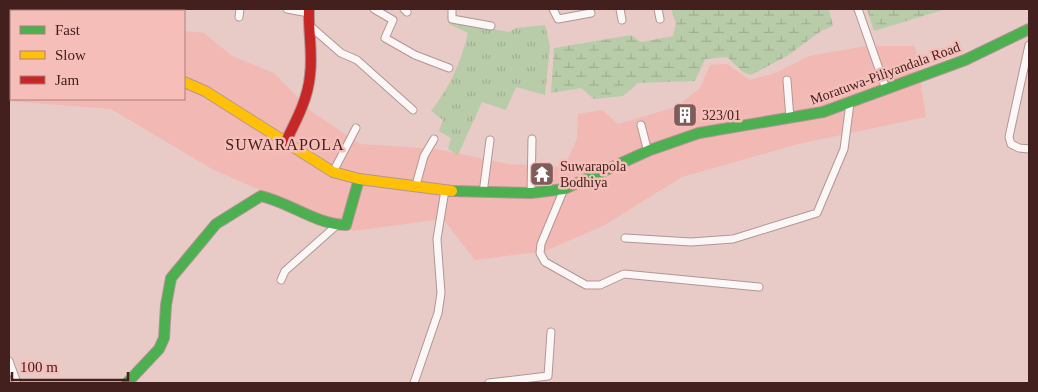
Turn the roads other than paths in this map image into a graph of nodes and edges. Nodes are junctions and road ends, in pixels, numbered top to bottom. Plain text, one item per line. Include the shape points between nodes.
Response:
1 (287, 9) edge
2 (374, 9) edge
3 (452, 9) edge
4 (620, 9) edge
5 (658, 9) edge
6 (858, 9) edge
7 (309, 11) edge
8 (554, 12) edge
9 (591, 14) dead end
10 (660, 19) dead end
11 (622, 20) dead end
12 (310, 26) junction
13 (491, 26) dead end
14 (1029, 29) edge
15 (1029, 45) edge
16 (449, 68) dead end
17 (787, 80) dead end
18 (185, 82) edge
19 (886, 89) junction
20 (850, 102) junction
21 (413, 110) dead end
22 (790, 119) junction
23 (641, 125) dead end
24 (356, 128) dead end
25 (434, 139) dead end
26 (532, 139) dead end
27 (490, 140) dead end
28 (285, 143) junction
29 (1029, 149) edge
30 (648, 152) junction
31 (333, 172) junction
32 (359, 179) junction
33 (416, 184) junction
34 (564, 189) junction
35 (445, 190) junction
36 (483, 193) junction
37 (531, 193) junction
38 (337, 225) junction
39 (625, 238) dead end
40 (282, 280) dead end
41 (759, 287) dead end
42 (551, 332) dead end
43 (9, 361) edge
44 (17, 383) edge
45 (127, 383) edge
46 (414, 383) edge
47 (489, 383) edge

1 - 7 street
2 - 16 street via 394,20 385,38 415,55
3 - 13 street via 452,19
4 - 11 street
5 - 10 street
6 - 19 street
7 - 12 main road
8 - 9 street via 558,19
12 - 21 street via 341,53 357,60
12 - 28 main road via 308,90
14 - 19 main road, Moratuwa-Piliyandala Road via 965,60
15 - 29 street via 1009,137 1011,144
17 - 22 street
18 - 28 main road, Moratuwa-Piliyandala Road via 205,91
19 - 20 main road, Moratuwa-Piliyandala Road
20 - 22 main road, Moratuwa-Piliyandala Road
20 - 39 street via 844,150 817,213 733,240 691,242
22 - 30 main road, Moratuwa-Piliyandala Road via 719,128 678,139
23 - 30 street
24 - 31 street
25 - 33 street via 424,156
26 - 37 street
27 - 36 street
28 - 31 main road, Moratuwa-Piliyandala Road
30 - 34 main road, Moratuwa-Piliyandala Road
31 - 32 main road, Moratuwa-Piliyandala Road
32 - 33 main road, Moratuwa-Piliyandala Road
32 - 38 main road via 346,225
33 - 35 main road, Moratuwa-Piliyandala Road
34 - 37 main road, Moratuwa-Piliyandala Road
34 - 41 street via 540,253 545,262 586,285 600,285 624,274
35 - 36 main road, Moratuwa-Piliyandala Road
35 - 46 street via 437,239 441,293 438,313
36 - 37 main road, Moratuwa-Piliyandala Road
38 - 40 street via 286,271
38 - 45 main road via 302,214 272,197 261,196 216,224 171,278 164,338 159,349
42 - 47 street via 548,376
43 - 44 street

